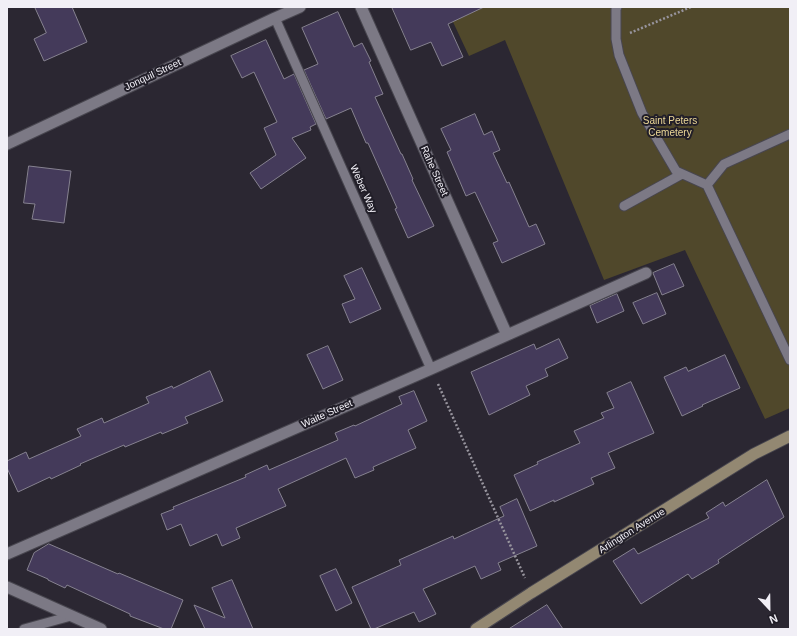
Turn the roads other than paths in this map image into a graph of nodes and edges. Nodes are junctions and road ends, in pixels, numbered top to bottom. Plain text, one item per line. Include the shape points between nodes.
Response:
1 (300, 7) edge
2 (361, 7) edge
3 (617, 7) edge
4 (275, 18) junction
5 (790, 134) edge
6 (7, 144) edge
7 (682, 174) junction
8 (707, 185) junction
9 (624, 206) dead end
10 (646, 273) dead end
11 (507, 335) junction
12 (790, 360) edge
13 (431, 369) junction
14 (790, 436) edge
15 (7, 554) edge
16 (7, 587) edge
17 (71, 616) junction
18 (24, 629) edge
19 (101, 629) edge
20 (476, 629) edge

1 - 4 street, Jonquil Street
2 - 11 street, Rahe Street
3 - 7 lane via 616,39 619,55 642,112 676,171
4 - 6 street, Jonquil Street
4 - 13 lane, Weber Way
5 - 8 lane via 724,164
7 - 8 lane
7 - 9 lane
8 - 12 lane
10 - 11 street, Waite Street
11 - 13 street, Waite Street
13 - 15 street, Waite Street
14 - 20 main road, Arlington Avenue via 754,454
16 - 17 street
17 - 18 lane
17 - 19 street

